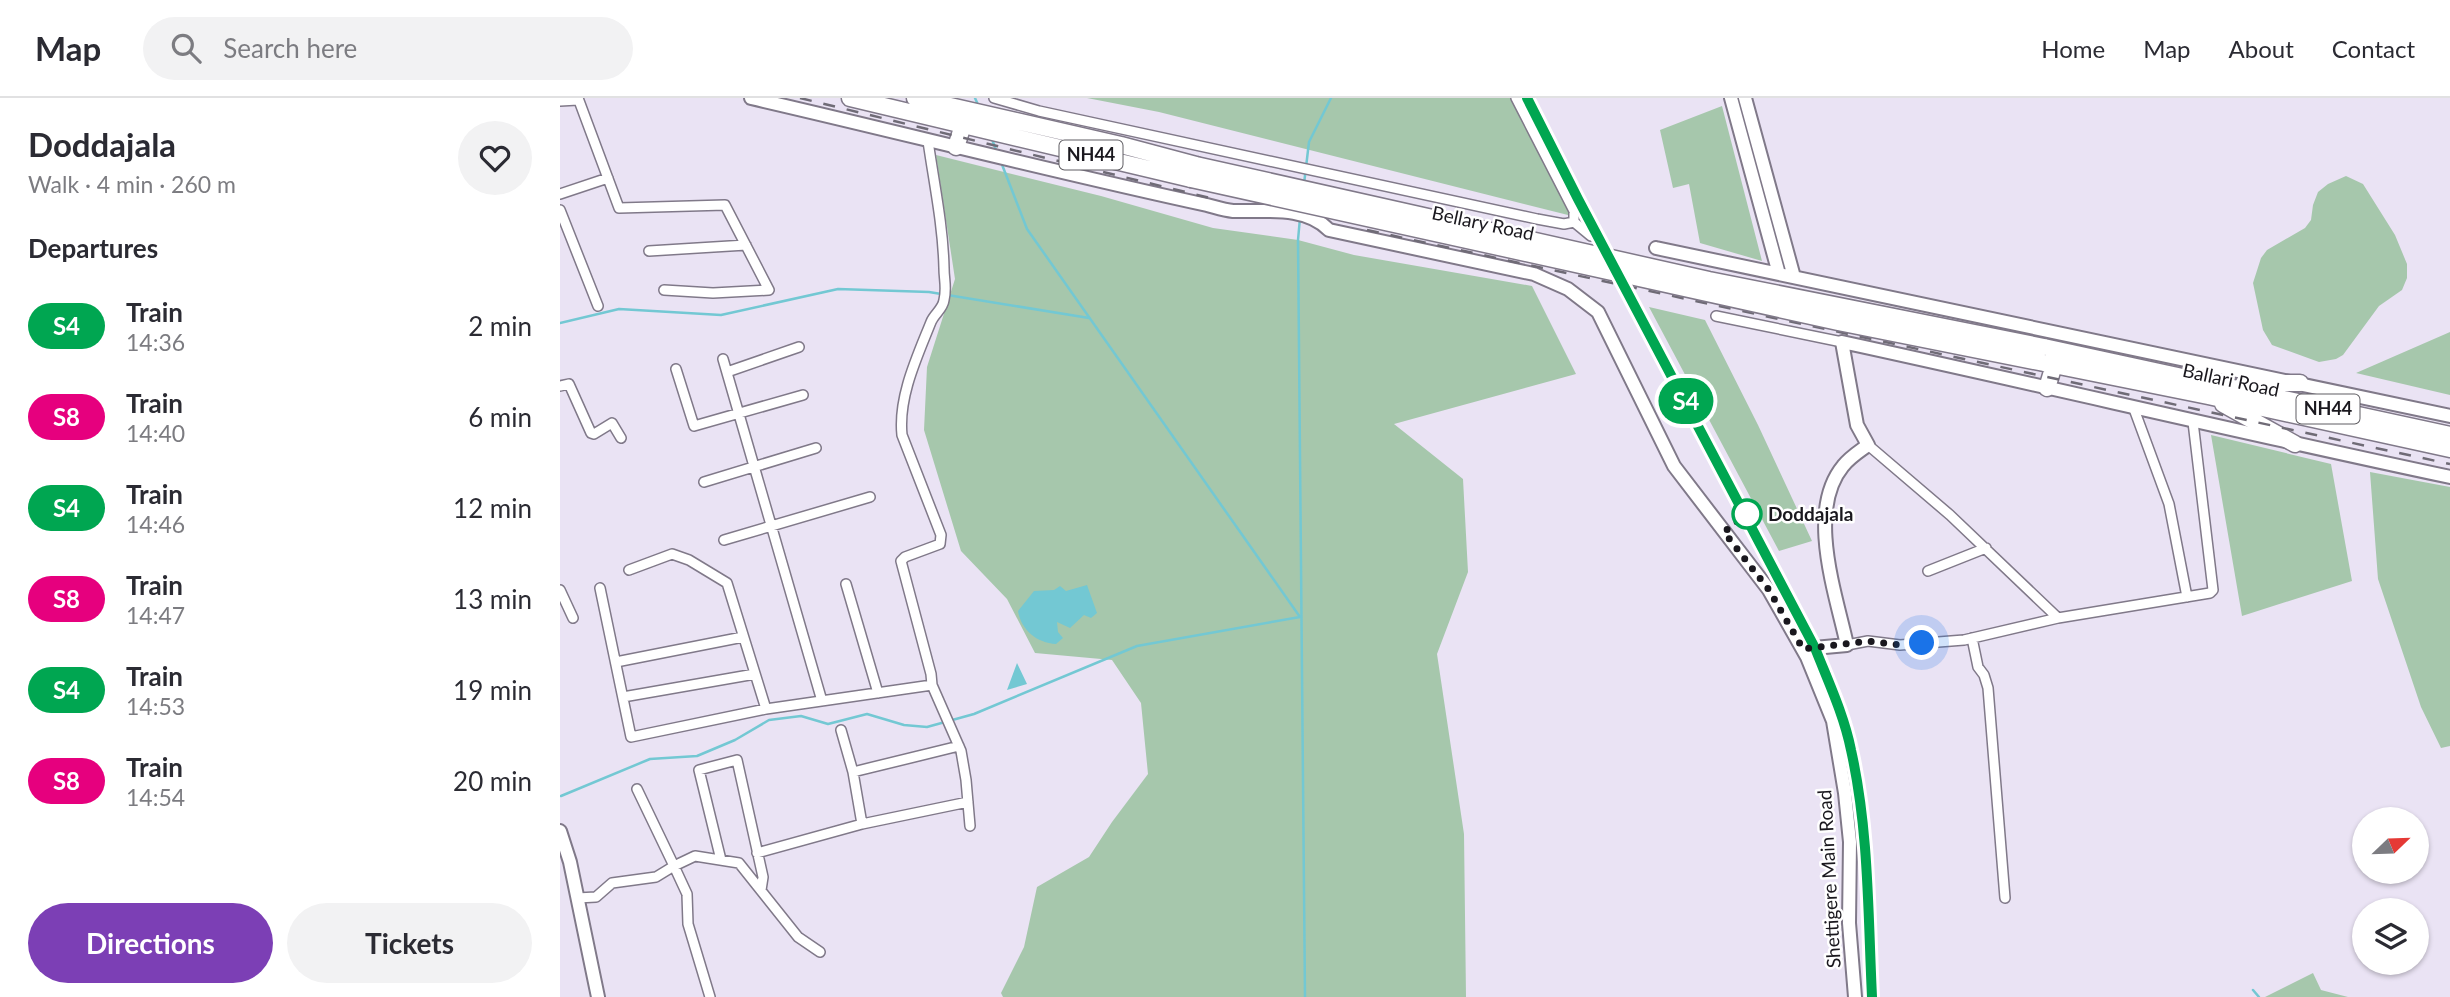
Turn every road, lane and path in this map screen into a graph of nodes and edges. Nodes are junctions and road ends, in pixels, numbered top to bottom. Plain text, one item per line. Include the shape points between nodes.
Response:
1 (751, 98) edge
2 (850, 98) edge
3 (994, 98) edge
4 (1516, 98) edge
5 (1731, 98) edge
6 (1745, 98) edge
7 (578, 99) edge
8 (560, 101) edge
9 (915, 103) edge
10 (985, 117) edge
11 (963, 125) junction
12 (928, 141) junction
13 (956, 147) junction
14 (608, 178) junction
15 (560, 194) edge
16 (560, 210) edge
17 (1574, 222) junction
18 (1591, 236) dead end
19 (746, 245) junction
20 (1656, 248) dead end
21 (649, 251) dead end
22 (1779, 274) junction
23 (1794, 277) junction
24 (664, 290) dead end
25 (598, 306) dead end
26 (1716, 316) dead end
27 (1842, 342) junction
28 (799, 347) dead end
29 (2047, 358) junction
30 (723, 359) dead end
31 (676, 369) dead end
32 (727, 372) junction
33 (2300, 383) junction
34 (560, 386) edge
35 (2047, 388) junction
36 (2207, 389) junction
37 (803, 395) dead end
38 (2134, 409) junction
39 (739, 414) junction
40 (2450, 416) edge
41 (2193, 422) junction
42 (2450, 435) edge
43 (621, 438) dead end
44 (2295, 444) junction
45 (1868, 445) junction
46 (816, 448) dead end
47 (2450, 449) edge
48 (754, 467) junction
49 (2450, 477) edge
50 (704, 482) dead end
51 (870, 496) dead end
52 (772, 527) junction
53 (723, 540) dead end
54 (1986, 548) junction
55 (629, 570) dead end
56 (1928, 571) dead end
57 (846, 584) dead end
58 (600, 588) dead end
59 (560, 590) edge
60 (2187, 597) junction
61 (573, 618) dead end
62 (2058, 618) junction
63 (743, 637) junction
64 (1972, 638) junction
65 (1846, 645) junction
66 (1803, 649) junction
67 (615, 662) junction
68 (755, 674) junction
69 (932, 685) junction
70 (878, 693) junction
71 (623, 697) junction
72 (822, 701) junction
73 (766, 709) junction
74 (842, 730) dead end
75 (959, 746) junction
76 (853, 772) junction
77 (637, 789) dead end
78 (968, 802) junction
79 (862, 824) junction
80 (970, 826) dead end
81 (560, 831) edge
82 (757, 853) junction
83 (721, 860) junction
84 (674, 866) junction
85 (761, 890) junction
86 (577, 898) junction
87 (2005, 898) dead end
88 (820, 952) dead end
89 (598, 997) edge
90 (710, 997) edge
91 (1855, 997) edge

1 - 12 street, Shettigere Main Road
2 - 9 highway, NH44
3 - 17 street via 1564,224
4 - 17 street via 1574,211
5 - 22 street
6 - 23 street
7 - 8 street
7 - 14 street
9 - 10 highway, NH44
9 - 11 highway, Bellary Road / NH44
10 - 11 highway, Bellary Road / NH44
10 - 29 highway, Bellary Road / NH44, bridge via 1121,145 1193,172 1696,277
11 - 13 highway
12 - 13 street, Shettigere Main Road
12 - 69 street via 947,284 944,304 932,318 904,399 900,424 942,535 940,544 901,561
13 - 66 street, Shettigere Main Road via 1230,211 1305,216 1329,230 1534,274 1568,289 1598,312 1674,466 1769,590
14 - 15 street
14 - 19 street via 619,208 725,205
16 - 25 street
17 - 18 street
19 - 21 street
19 - 24 street via 769,290
20 - 22 street
22 - 23 street
23 - 33 street
26 - 27 street
27 - 35 street
27 - 45 street via 1857,425
28 - 32 street
29 - 35 highway
29 - 36 highway, Ballari Road / NH44
30 - 32 street
31 - 39 street via 694,426
32 - 39 street
33 - 36 highway
33 - 40 street
34 - 43 street via 569,384 591,433 612,423
35 - 38 street
36 - 42 highway, Ballari Road / NH44
36 - 44 highway
36 - 47 highway, Ballari Road / NH44
37 - 39 street
38 - 41 street
38 - 60 street via 2169,504
39 - 48 street
41 - 44 street
41 - 60 street via 2213,590
44 - 49 street
45 - 54 street
45 - 65 street via 1841,468 1825,522
46 - 48 street
48 - 50 street
48 - 52 street
51 - 52 street
52 - 53 street
52 - 72 street
54 - 56 street
54 - 62 street
55 - 63 street via 672,554 689,560 727,583
57 - 70 street
58 - 67 street
59 - 61 street
60 - 62 street
62 - 64 street
63 - 67 street
63 - 68 street
64 - 65 street
64 - 87 street via 1988,688
65 - 66 street
66 - 91 street, Shettigere Main Road via 1833,721 1845,793
67 - 71 street
68 - 71 street
68 - 73 street
69 - 70 street
69 - 75 street
70 - 72 street
71 - 73 street via 631,737
72 - 73 street
74 - 76 street
75 - 76 street
75 - 78 street
76 - 79 street
77 - 84 street
78 - 79 street
78 - 80 street
79 - 82 street
81 - 86 street
82 - 83 street via 737,760 699,769
82 - 85 street
83 - 84 street via 695,856
83 - 85 street via 738,863
84 - 86 street via 656,877 612,883 596,897
84 - 90 street via 687,894 688,924
85 - 88 street via 798,937
86 - 89 street

